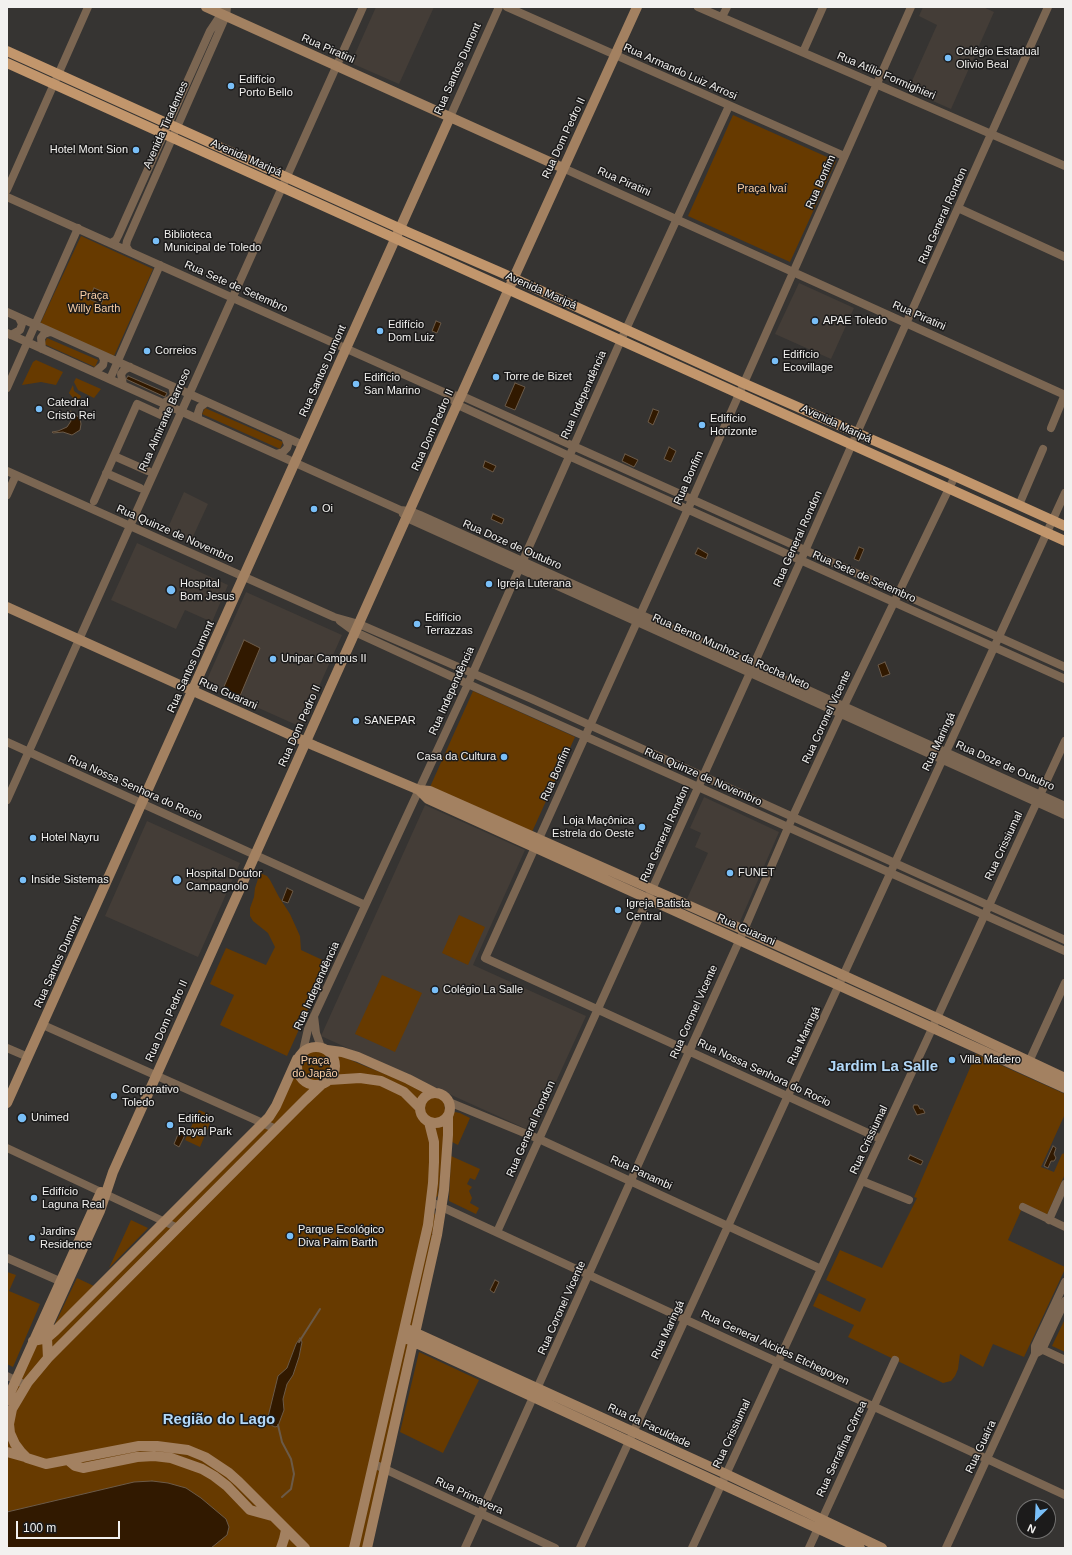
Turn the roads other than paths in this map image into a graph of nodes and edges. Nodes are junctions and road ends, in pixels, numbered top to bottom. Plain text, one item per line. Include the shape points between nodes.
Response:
1 (88, 7) edge
2 (206, 7) edge
3 (363, 7) edge
4 (499, 7) edge
5 (507, 7) edge
6 (637, 7) edge
7 (698, 7) edge
8 (727, 7) edge
9 (823, 7) edge
10 (911, 7) edge
11 (1048, 7) edge
12 (225, 11) edge
13 (722, 17) junction
14 (210, 31) junction
15 (218, 34) junction
16 (7, 51) edge
17 (803, 52) junction
18 (615, 55) junction
19 (7, 63) edge
20 (336, 66) junction
21 (40, 72) junction
22 (58, 74) junction
23 (53, 84) junction
24 (877, 84) junction
25 (70, 86) junction
26 (729, 106) junction
27 (175, 108) junction
28 (184, 112) junction
29 (450, 117) junction
30 (170, 131) junction
31 (992, 134) junction
32 (189, 140) junction
33 (155, 154) junction
34 (844, 156) junction
35 (164, 157) junction
36 (1065, 166) edge
37 (563, 168) junction
38 (273, 172) junction
39 (286, 178) junction
40 (267, 181) junction
41 (302, 183) junction
42 (282, 188) junction
43 (7, 190) edge
44 (297, 195) junction
45 (7, 196) edge
46 (958, 208) junction
47 (677, 220) junction
48 (387, 222) junction
49 (78, 228) junction
50 (400, 229) junction
51 (120, 232) junction
52 (379, 232) junction
53 (129, 236) junction
54 (416, 236) junction
55 (396, 240) junction
56 (111, 243) junction
57 (411, 246) junction
58 (129, 251) junction
59 (1065, 257) edge
60 (160, 265) junction
61 (792, 272) junction
62 (502, 273) junction
63 (513, 279) junction
64 (493, 283) junction
65 (508, 290) junction
66 (232, 297) junction
67 (7, 312) edge
68 (19, 318) junction
69 (907, 323) junction
70 (614, 324) junction
71 (35, 325) junction
72 (626, 330) junction
73 (50, 332) junction
74 (9, 334) edge
75 (609, 334) junction
76 (647, 339) junction
77 (621, 340) junction
78 (28, 342) junction
79 (42, 349) junction
80 (346, 349) junction
81 (641, 349) junction
82 (102, 355) junction
83 (118, 362) junction
84 (130, 367) junction
85 (95, 372) junction
86 (110, 379) junction
87 (123, 385) junction
88 (172, 386) junction
89 (7, 388) edge
90 (741, 388) junction
91 (189, 393) junction
92 (1065, 394) edge
93 (460, 400) junction
94 (207, 402) junction
95 (163, 406) junction
96 (181, 411) junction
97 (198, 419) junction
98 (1051, 428) dead end
99 (857, 433) junction
100 (285, 437) junction
101 (852, 444) junction
102 (303, 445) junction
103 (573, 446) junction
104 (1043, 450) dead end
105 (276, 454) junction
106 (114, 456) junction
107 (569, 456) junction
108 (295, 462) junction
109 (7, 471) edge
110 (148, 471) dead end
111 (106, 473) junction
112 (16, 475) junction
113 (955, 476) junction
114 (140, 488) dead end
115 (948, 488) junction
116 (1065, 493) edge
117 (7, 495) edge
118 (692, 500) junction
119 (94, 501) dead end
120 (1019, 505) junction
121 (687, 510) junction
122 (406, 513) junction
123 (1056, 522) edge
124 (129, 526) junction
125 (1047, 533) junction
126 (1065, 541) edge
127 (806, 551) junction
128 (801, 560) junction
129 (520, 565) junction
130 (244, 577) junction
131 (899, 592) junction
132 (894, 602) junction
133 (7, 607) edge
134 (638, 618) junction
135 (357, 628) junction
136 (999, 638) junction
137 (78, 640) junction
138 (994, 647) junction
139 (1065, 667) edge
140 (752, 669) junction
141 (473, 673) junction
142 (1065, 679) edge
143 (468, 684) junction
144 (193, 692) junction
145 (842, 710) junction
146 (590, 725) junction
147 (585, 736) junction
148 (1065, 741) edge
149 (7, 742) edge
150 (306, 742) junction
151 (28, 752) junction
152 (944, 756) junction
153 (703, 776) junction
154 (698, 787) junction
155 (419, 790) junction
156 (1039, 798) junction
157 (7, 800) edge
158 (142, 804) junction
159 (1065, 806) edge
160 (1065, 815) edge
161 (793, 816) junction
162 (788, 828) junction
163 (536, 843) junction
164 (255, 855) junction
165 (894, 864) junction
166 (890, 873) junction
167 (652, 890) junction
168 (647, 900) junction
169 (365, 905) junction
170 (989, 906) junction
171 (984, 915) junction
172 (742, 935) junction
173 (1065, 940) edge
174 (1065, 951) edge
175 (484, 958) joint
176 (841, 981) junction
177 (1065, 983) edge
178 (598, 1009) junction
179 (314, 1016) junction
180 (935, 1023) junction
181 (43, 1025) junction
182 (7, 1048) edge
183 (324, 1048) junction
184 (689, 1051) junction
185 (300, 1055) junction
186 (28, 1057) junction
187 (1027, 1066) junction
188 (156, 1076) junction
189 (1065, 1078) edge
190 (326, 1082) junction
191 (1065, 1088) edge
192 (435, 1093) junction
193 (788, 1097) junction
194 (449, 1102) junction
195 (7, 1103) edge
196 (420, 1108) junction
197 (448, 1117) junction
198 (429, 1122) junction
199 (263, 1123) junction
200 (276, 1129) junction
201 (881, 1138) junction
202 (539, 1139) junction
203 (7, 1148) edge
204 (631, 1181) junction
205 (862, 1181) junction
206 (1065, 1184) edge
207 (104, 1193) junction
208 (909, 1200) dead end
209 (431, 1202) junction
210 (442, 1207) junction
211 (1023, 1207) dead end
212 (1049, 1220) junction
213 (166, 1222) junction
214 (728, 1226) junction
215 (1065, 1227) edge
216 (178, 1228) junction
217 (497, 1232) junction
218 (7, 1258) edge
219 (821, 1269) junction
220 (588, 1275) junction
221 (1065, 1282) edge
222 (64, 1283) junction
223 (1065, 1301) edge
224 (686, 1319) junction
225 (404, 1332) junction
226 (415, 1337) junction
227 (47, 1338) junction
228 (33, 1341) junction
229 (1037, 1350) junction
230 (48, 1358) junction
231 (895, 1360) dead end
232 (1065, 1360) edge
233 (778, 1362) junction
234 (11, 1378) edge
235 (26, 1385) junction
236 (536, 1392) junction
237 (7, 1400) edge
238 (874, 1406) junction
239 (12, 1409) junction
240 (7, 1419) edge
241 (631, 1437) junction
242 (7, 1452) edge
243 (27, 1458) junction
244 (988, 1459) junction
245 (374, 1464) junction
246 (385, 1469) junction
247 (726, 1474) junction
248 (722, 1484) junction
249 (1065, 1494) edge
250 (481, 1514) junction
251 (820, 1524) junction
252 (286, 1530) junction
253 (358, 1531) junction
254 (305, 1547) edge
255 (281, 1548) edge
256 (351, 1548) edge
257 (354, 1548) edge
258 (367, 1548) edge
259 (465, 1548) edge
260 (555, 1548) edge
261 (580, 1548) edge
262 (692, 1548) edge
263 (809, 1548) edge
264 (860, 1548) edge
265 (882, 1548) edge
266 (946, 1548) edge

1 - 22 street
2 - 12 street, Rua Piratini
3 - 20 street, Rua Almirante Barroso
4 - 29 street, Rua Santos Dumont
5 - 18 street, Rua Armando Luiz Arrosi
6 - 18 street, Rua Dom Pedro II
7 - 13 street, Rua Atílio Formighieri
8 - 13 street
9 - 17 street
10 - 24 street, Rua Bonfim
11 - 31 street, Rua General Rondon
12 - 14 street, Avenida Tiradentes
12 - 15 street, Avenida Tiradentes
12 - 20 street, Rua Piratini
13 - 17 street, Rua Atílio Formighieri
14 - 15 street via 215,30
14 - 27 street, Avenida Tiradentes
15 - 28 street, Avenida Tiradentes
16 - 21 main road, Avenida Maripá
17 - 24 street, Rua Atílio Formighieri
18 - 26 street, Rua Armando Luiz Arrosi
18 - 37 street, Rua Dom Pedro II
19 - 21 main road, Avenida Maripá
20 - 29 street, Rua Piratini
20 - 39 street, Rua Almirante Barroso
21 - 22 main road, Avenida Maripá
21 - 23 main road, Avenida Maripá
22 - 23 street
22 - 25 main road, Avenida Maripá
23 - 25 main road, Avenida Maripá
23 - 43 street
24 - 31 street, Rua Atílio Formighieri
24 - 34 street, Rua Bonfim
25 - 30 main road, Avenida Maripá
26 - 34 street, Rua Armando Luiz Arrosi
26 - 47 street
27 - 28 street via 179,113
27 - 30 street, Avenida Tiradentes
28 - 30 street, Avenida Tiradentes
29 - 37 street, Rua Piratini
29 - 50 street, Rua Santos Dumont
30 - 32 main road, Avenida Maripá
30 - 33 street, Avenida Tiradentes
30 - 35 street, Avenida Tiradentes
31 - 36 street, Rua Atílio Formighieri
31 - 46 street, Rua General Rondon
32 - 38 main road, Avenida Maripá
32 - 40 main road, Avenida Maripá
33 - 35 street via 162,150
33 - 51 street, Avenida Tiradentes
34 - 61 street, Rua Bonfim
35 - 53 street, Avenida Tiradentes
37 - 47 street, Rua Piratini
37 - 63 street, Rua Dom Pedro II
38 - 39 main road, Avenida Maripá
38 - 40 main road via 273,180
39 - 41 main road, Avenida Maripá
39 - 42 street, Rua Almirante Barroso
40 - 42 main road, Avenida Maripá
41 - 44 main road via 295,190
41 - 48 main road, Avenida Maripá
42 - 44 main road, Avenida Maripá
42 - 66 street, Rua Almirante Barroso
44 - 52 main road, Avenida Maripá
45 - 49 street, Rua Sete de Setembro
46 - 59 street
46 - 69 street, Rua General Rondon
47 - 61 street, Rua Piratini
47 - 72 street
48 - 50 main road, Avenida Maripá
48 - 52 main road via 387,227
49 - 56 street, Rua Sete de Setembro
49 - 71 street
50 - 54 main road, Avenida Maripá
50 - 55 street, Rua Santos Dumont
51 - 53 street
51 - 56 street, Avenida Tiradentes
52 - 55 main road, Avenida Maripá
53 - 58 street, Avenida Tiradentes via 126,246
54 - 57 main road via 411,237
54 - 62 main road, Avenida Maripá
55 - 57 main road, Avenida Maripá
55 - 80 street, Rua Santos Dumont
56 - 58 street, Rua Sete de Setembro
57 - 64 main road, Avenida Maripá
58 - 60 street, Rua Sete de Setembro
60 - 66 street, Rua Sete de Setembro
60 - 83 street
61 - 69 street, Rua Piratini
61 - 90 street, Rua Bonfim
62 - 63 main road, Avenida Maripá
62 - 64 main road via 499,282
63 - 65 street, Rua Dom Pedro II
63 - 70 main road, Avenida Maripá
64 - 65 main road, Avenida Maripá
65 - 75 main road, Avenida Maripá
65 - 93 street, Rua Dom Pedro II
66 - 80 street, Rua Sete de Setembro
66 - 91 street, Rua Almirante Barroso
67 - 68 street
68 - 71 street
68 - 74 street via 22,324 20,330
69 - 92 street, Rua Piratini
69 - 99 street, Rua General Rondon
70 - 72 main road, Avenida Maripá
70 - 75 main road via 613,331
71 - 73 street
71 - 78 street
72 - 76 main road, Avenida Maripá
72 - 77 street, Rua Independência
73 - 79 street via 41,338
73 - 82 street
74 - 78 street, Rua Doze de Outubro
75 - 77 main road, Avenida Maripá
76 - 81 main road via 642,340
76 - 90 main road, Avenida Maripá
77 - 81 main road, Avenida Maripá
77 - 103 street, Rua Independência
78 - 79 street, Rua Doze de Outubro
78 - 89 street
79 - 85 street, Rua Doze de Outubro
80 - 93 street, Rua Sete de Setembro
80 - 102 street, Rua Santos Dumont
81 - 90 main road, Avenida Maripá
82 - 83 street
82 - 85 street via 103,365
83 - 84 street
83 - 86 street
84 - 87 street via 121,374
84 - 88 street
85 - 86 street, Rua Doze de Outubro
86 - 87 street, Rua Doze de Outubro
87 - 95 street, Rua Doze de Outubro
88 - 91 street
88 - 95 street via 174,395
90 - 99 main road, Avenida Maripá
90 - 101 main road, Avenida Maripá
90 - 118 street, Rua Bonfim
91 - 94 street
91 - 96 street, Rua Almirante Barroso
92 - 98 street
93 - 103 street, Rua Sete de Setembro
93 - 107 street, Rua Sete de Setembro
93 - 122 street, Rua Dom Pedro II
94 - 97 street via 200,408
94 - 100 street
95 - 96 street, Rua Doze de Outubro
95 - 106 street via 161,415 137,404
96 - 97 street, Rua Doze de Outubro
96 - 124 street, Rua Almirante Barroso
97 - 105 street, Rua Doze de Outubro
99 - 101 street, Rua General Rondon
99 - 113 main road, Avenida Maripá
100 - 102 street
100 - 105 street via 287,448 284,452
101 - 115 main road, Avenida Maripá
101 - 127 street, Rua General Rondon
102 - 108 street, Rua Santos Dumont
103 - 107 street, Rua Independência
103 - 118 street, Rua Sete de Setembro
104 - 120 street
105 - 108 street, Rua Doze de Outubro
106 - 110 street
106 - 111 street
107 - 121 street, Rua Sete de Setembro
107 - 129 street, Rua Independência
108 - 122 street, Rua Doze de Outubro
108 - 130 street, Rua Santos Dumont
109 - 112 street, Rua Quinze de Novembro
111 - 114 street
111 - 119 street
112 - 117 street
112 - 124 street, Rua Quinze de Novembro
113 - 115 main road via 955,483
113 - 120 main road, Avenida Maripá
115 - 125 main road, Avenida Maripá
115 - 131 street, Rua Coronel Vicente
116 - 123 street
118 - 121 street, Rua Bonfim
118 - 127 street, Rua Sete de Setembro
120 - 123 main road, Avenida Maripá
121 - 128 street, Rua Sete de Setembro
121 - 134 street, Rua Bonfim
122 - 129 street, Rua Doze de Outubro
122 - 135 street, Rua Dom Pedro II
123 - 125 main road via 1052,532
124 - 130 street, Rua Quinze de Novembro
124 - 137 street, Rua Almirante Barroso
125 - 126 main road, Avenida Maripá
125 - 136 street, Rua Maringá
127 - 128 street, Rua General Rondon
127 - 131 street, Rua Sete de Setembro
128 - 132 street, Rua Sete de Setembro
128 - 140 street, Rua General Rondon
129 - 134 street, Rua Bento Munhoz da Rocha Neto
129 - 141 street, Rua Independência
130 - 135 street, Rua Quinze de Novembro
130 - 144 street, Rua Santos Dumont
131 - 132 street, Rua Coronel Vicente
131 - 136 street, Rua Sete de Setembro
132 - 138 street, Rua Sete de Setembro
132 - 145 street, Rua Coronel Vicente
133 - 137 street, Rua Guarani
134 - 140 street, Rua Bento Munhoz da Rocha Neto
134 - 146 street, Rua Bonfim
135 - 141 street, Rua Quinze de Novembro
135 - 143 street, Rua Quinze de Novembro
135 - 150 street, Rua Dom Pedro II
136 - 138 street, Rua Maringá
136 - 139 street, Rua Sete de Setembro
137 - 144 street, Rua Guarani
137 - 151 street, Rua Almirante Barroso
138 - 142 street, Rua Sete de Setembro
138 - 152 street, Rua Maringá
140 - 145 street, Rua Bento Munhoz da Rocha Neto
140 - 153 street, Rua General Rondon
141 - 143 street, Rua Independência
141 - 146 street, Rua Quinze de Novembro
143 - 147 street, Rua Quinze de Novembro
143 - 155 street, Rua Independência
144 - 150 street, Rua Guarani
144 - 158 street, Rua Santos Dumont
145 - 152 street, Rua Bento Munhoz da Rocha Neto
145 - 161 street, Rua Coronel Vicente
146 - 147 street, Rua Bonfim
146 - 153 street, Rua Quinze de Novembro
147 - 154 street, Rua Quinze de Novembro
147 - 163 street, Rua Bonfim
148 - 156 street, Rua Crissiumal
149 - 151 street, Rua Nossa Senhora do Rocio
150 - 155 street, Rua Guarani
150 - 164 street, Rua Dom Pedro II
151 - 157 street, Rua Almirante Barroso
151 - 158 street, Rua Nossa Senhora do Rocio
152 - 156 street, Rua Bento Munhoz da Rocha Neto
152 - 165 street, Rua Maringá
153 - 154 street, Rua General Rondon
153 - 161 street, Rua Quinze de Novembro
154 - 162 street, Rua Quinze de Novembro
154 - 167 street, Rua General Rondon
155 - 163 street, Rua Guarani via 428,799
155 - 169 street, Rua Independência
156 - 159 street, Rua Doze de Outubro
156 - 160 street, Rua Bento Munhoz da Rocha Neto
156 - 170 street, Rua Crissiumal
158 - 164 street, Rua Nossa Senhora do Rocio
158 - 181 street, Rua Santos Dumont
161 - 162 street, Rua Coronel Vicente
161 - 165 street, Rua Quinze de Novembro
162 - 166 street, Rua Quinze de Novembro
162 - 172 street, Rua Coronel Vicente
163 - 167 street, Rua Guarani
163 - 168 street, Rua Guarani
163 - 175 street, Rua Bonfim
164 - 169 street, Rua Nossa Senhora do Rocio
164 - 188 street, Rua Dom Pedro II
165 - 166 street, Rua Maringá
165 - 170 street, Rua Quinze de Novembro
166 - 171 street, Rua Quinze de Novembro
166 - 176 street, Rua Maringá
167 - 168 street, Rua General Rondon
167 - 172 street, Rua Guarani
168 - 172 street, Rua Guarani
168 - 178 street, Rua General Rondon
169 - 179 street, Rua Independência
170 - 171 street, Rua Crissiumal
170 - 173 street, Rua Quinze de Novembro
171 - 174 street, Rua Quinze de Novembro
171 - 180 street, Rua Crissiumal
172 - 176 street, Rua Guarani
172 - 184 street, Rua Coronel Vicente
175 - 178 street, Rua Nossa Senhora do Rocio
176 - 180 street, Rua Guarani
176 - 193 street, Rua Maringá
177 - 187 street
178 - 184 street, Rua Nossa Senhora do Rocio
178 - 202 street, Rua General Rondon
179 - 183 street via 316,1033
179 - 185 street, Rua Independência
180 - 187 street, Rua Guarani
180 - 201 street, Rua Crissiumal
181 - 186 street, Rua Santos Dumont
181 - 188 street
182 - 186 street
183 - 185 street via 310,1047
183 - 190 street via 333,1057 335,1064 335,1070
183 - 192 street via 358,1057
184 - 193 street, Rua Nossa Senhora do Rocio
184 - 204 street, Rua Coronel Vicente
185 - 190 street via 296,1066 300,1078 314,1086
185 - 199 street via 276,1106
186 - 195 street, Rua Santos Dumont
187 - 189 street, Rua Guarani
187 - 191 street, Rua Guarani
188 - 199 street
188 - 207 street, Rua Dom Pedro II
190 - 196 street via 353,1078 381,1081 404,1092
190 - 200 street
192 - 194 street via 444,1096
192 - 196 street via 422,1099
193 - 201 street, Rua Nossa Senhora do Rocio
193 - 214 street, Rua Maringá
194 - 197 street
194 - 202 street, Rua Panambi
196 - 198 street via 421,1115
197 - 198 street via 441,1122
197 - 210 street
198 - 209 street via 434,1142
199 - 200 street
199 - 213 street
200 - 216 street
201 - 205 street, Rua Crissiumal
202 - 204 street, Rua Panambi
202 - 217 street, Rua General Rondon
203 - 207 street
204 - 214 street, Rua Panambi
204 - 220 street, Rua Coronel Vicente
205 - 208 street
205 - 219 street, Rua Crissiumal
206 - 212 street
207 - 213 street
207 - 222 street, Rua Dom Pedro II
209 - 210 street, Rua General Alcides Etchegoyen
209 - 225 street
210 - 217 street, Rua General Alcides Etchegoyen
210 - 226 street
211 - 212 street
212 - 215 street
213 - 216 street
213 - 227 street
214 - 219 street, Rua Panambi
214 - 224 street, Rua Maringá
216 - 230 street
217 - 220 street, Rua General Alcides Etchegoyen
218 - 222 street
219 - 233 street, Rua Crissiumal
220 - 224 street, Rua General Alcides Etchegoyen
220 - 236 street, Rua Coronel Vicente
221 - 229 street
222 - 227 street, Rua Dom Pedro II via 49,1323
222 - 228 street, Rua Dom Pedro II
223 - 229 street
224 - 233 street, Rua General Alcides Etchegoyen
224 - 241 street, Rua Maringá
225 - 226 street, Rua da Faculdade
225 - 245 street
226 - 236 street, Rua da Faculdade
226 - 246 street
227 - 228 street
227 - 230 street, Rua Dom Pedro II
228 - 234 street, Rua Dom Pedro II
229 - 232 street
229 - 244 street, Rua Guaíra
230 - 235 street
231 - 238 street, Rua Serrafina Côrrea
233 - 238 street, Rua General Alcides Etchegoyen
233 - 247 street, Rua Crissiumal
234 - 235 street
234 - 237 street, Rua Dom Pedro II
235 - 239 street
236 - 241 street, Rua da Faculdade
236 - 250 street, Rua Coronel Vicente
238 - 244 street, Rua General Alcides Etchegoyen
238 - 251 street, Rua Serrafina Côrrea
239 - 240 street
239 - 243 street via 10,1433 15,1444
241 - 247 street, Rua da Faculdade
241 - 248 street, Rua da Faculdade
241 - 261 street, Rua Maringá
242 - 243 street
243 - 252 street via 46,1464 139,1446 188,1450 205,1457 229,1473
244 - 249 street, Rua General Alcides Etchegoyen
244 - 266 street, Rua Guaíra
245 - 246 street, Rua Primavera
245 - 253 street
246 - 250 street, Rua Primavera
246 - 258 street
247 - 248 street, Rua Crissiumal
247 - 251 street, Rua da Faculdade
248 - 251 street, Rua da Faculdade
248 - 262 street, Rua Crissiumal
250 - 259 street, Rua Coronel Vicente
250 - 260 street, Rua Primavera
251 - 263 street, Rua Serrafina Côrrea
251 - 264 street, Rua da Faculdade
251 - 265 street, Rua da Faculdade
252 - 254 street
252 - 255 street
253 - 256 street
253 - 257 street

